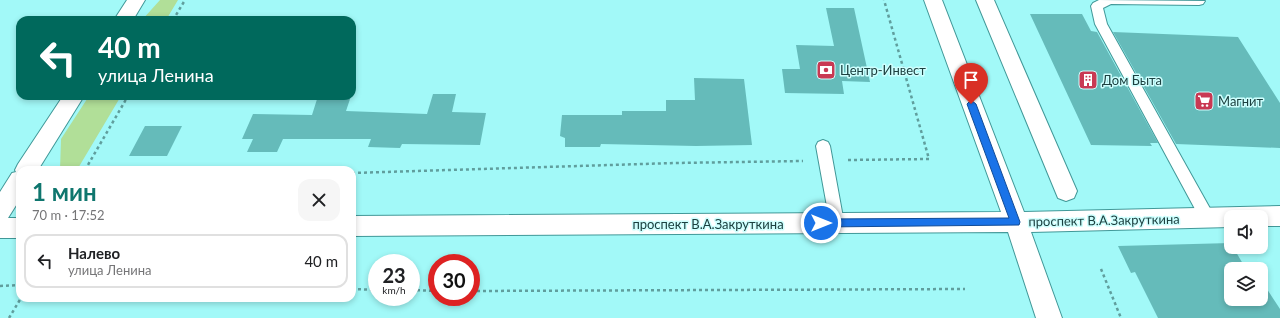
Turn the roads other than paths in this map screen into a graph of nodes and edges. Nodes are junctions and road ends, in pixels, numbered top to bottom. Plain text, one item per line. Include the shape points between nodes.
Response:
1 (136, 0) edge
2 (932, 0) edge
3 (985, 0) edge
4 (1199, 1) dead end
5 (126, 16) edge
6 (71, 100) edge
7 (823, 146) dead end
8 (29, 166) edge
9 (16, 186) edge
10 (1066, 191) dead end
11 (0, 211) edge
12 (1280, 216) edge
13 (1207, 217) junction
14 (1016, 222) junction
15 (837, 223) junction
16 (356, 226) edge
17 (0, 228) edge
18 (16, 228) edge
19 (1049, 318) edge

1 - 5 street
2 - 14 street
3 - 10 street
4 - 13 lane via 1109,0 1097,6 1101,24
6 - 8 street
7 - 15 lane
9 - 11 street
12 - 13 street, проспект В.А.Закруткина
13 - 14 street, проспект В.А.Закруткина
14 - 15 street, проспект В.А.Закруткина
14 - 19 street
15 - 16 street, проспект В.А.Закруткина
17 - 18 street

